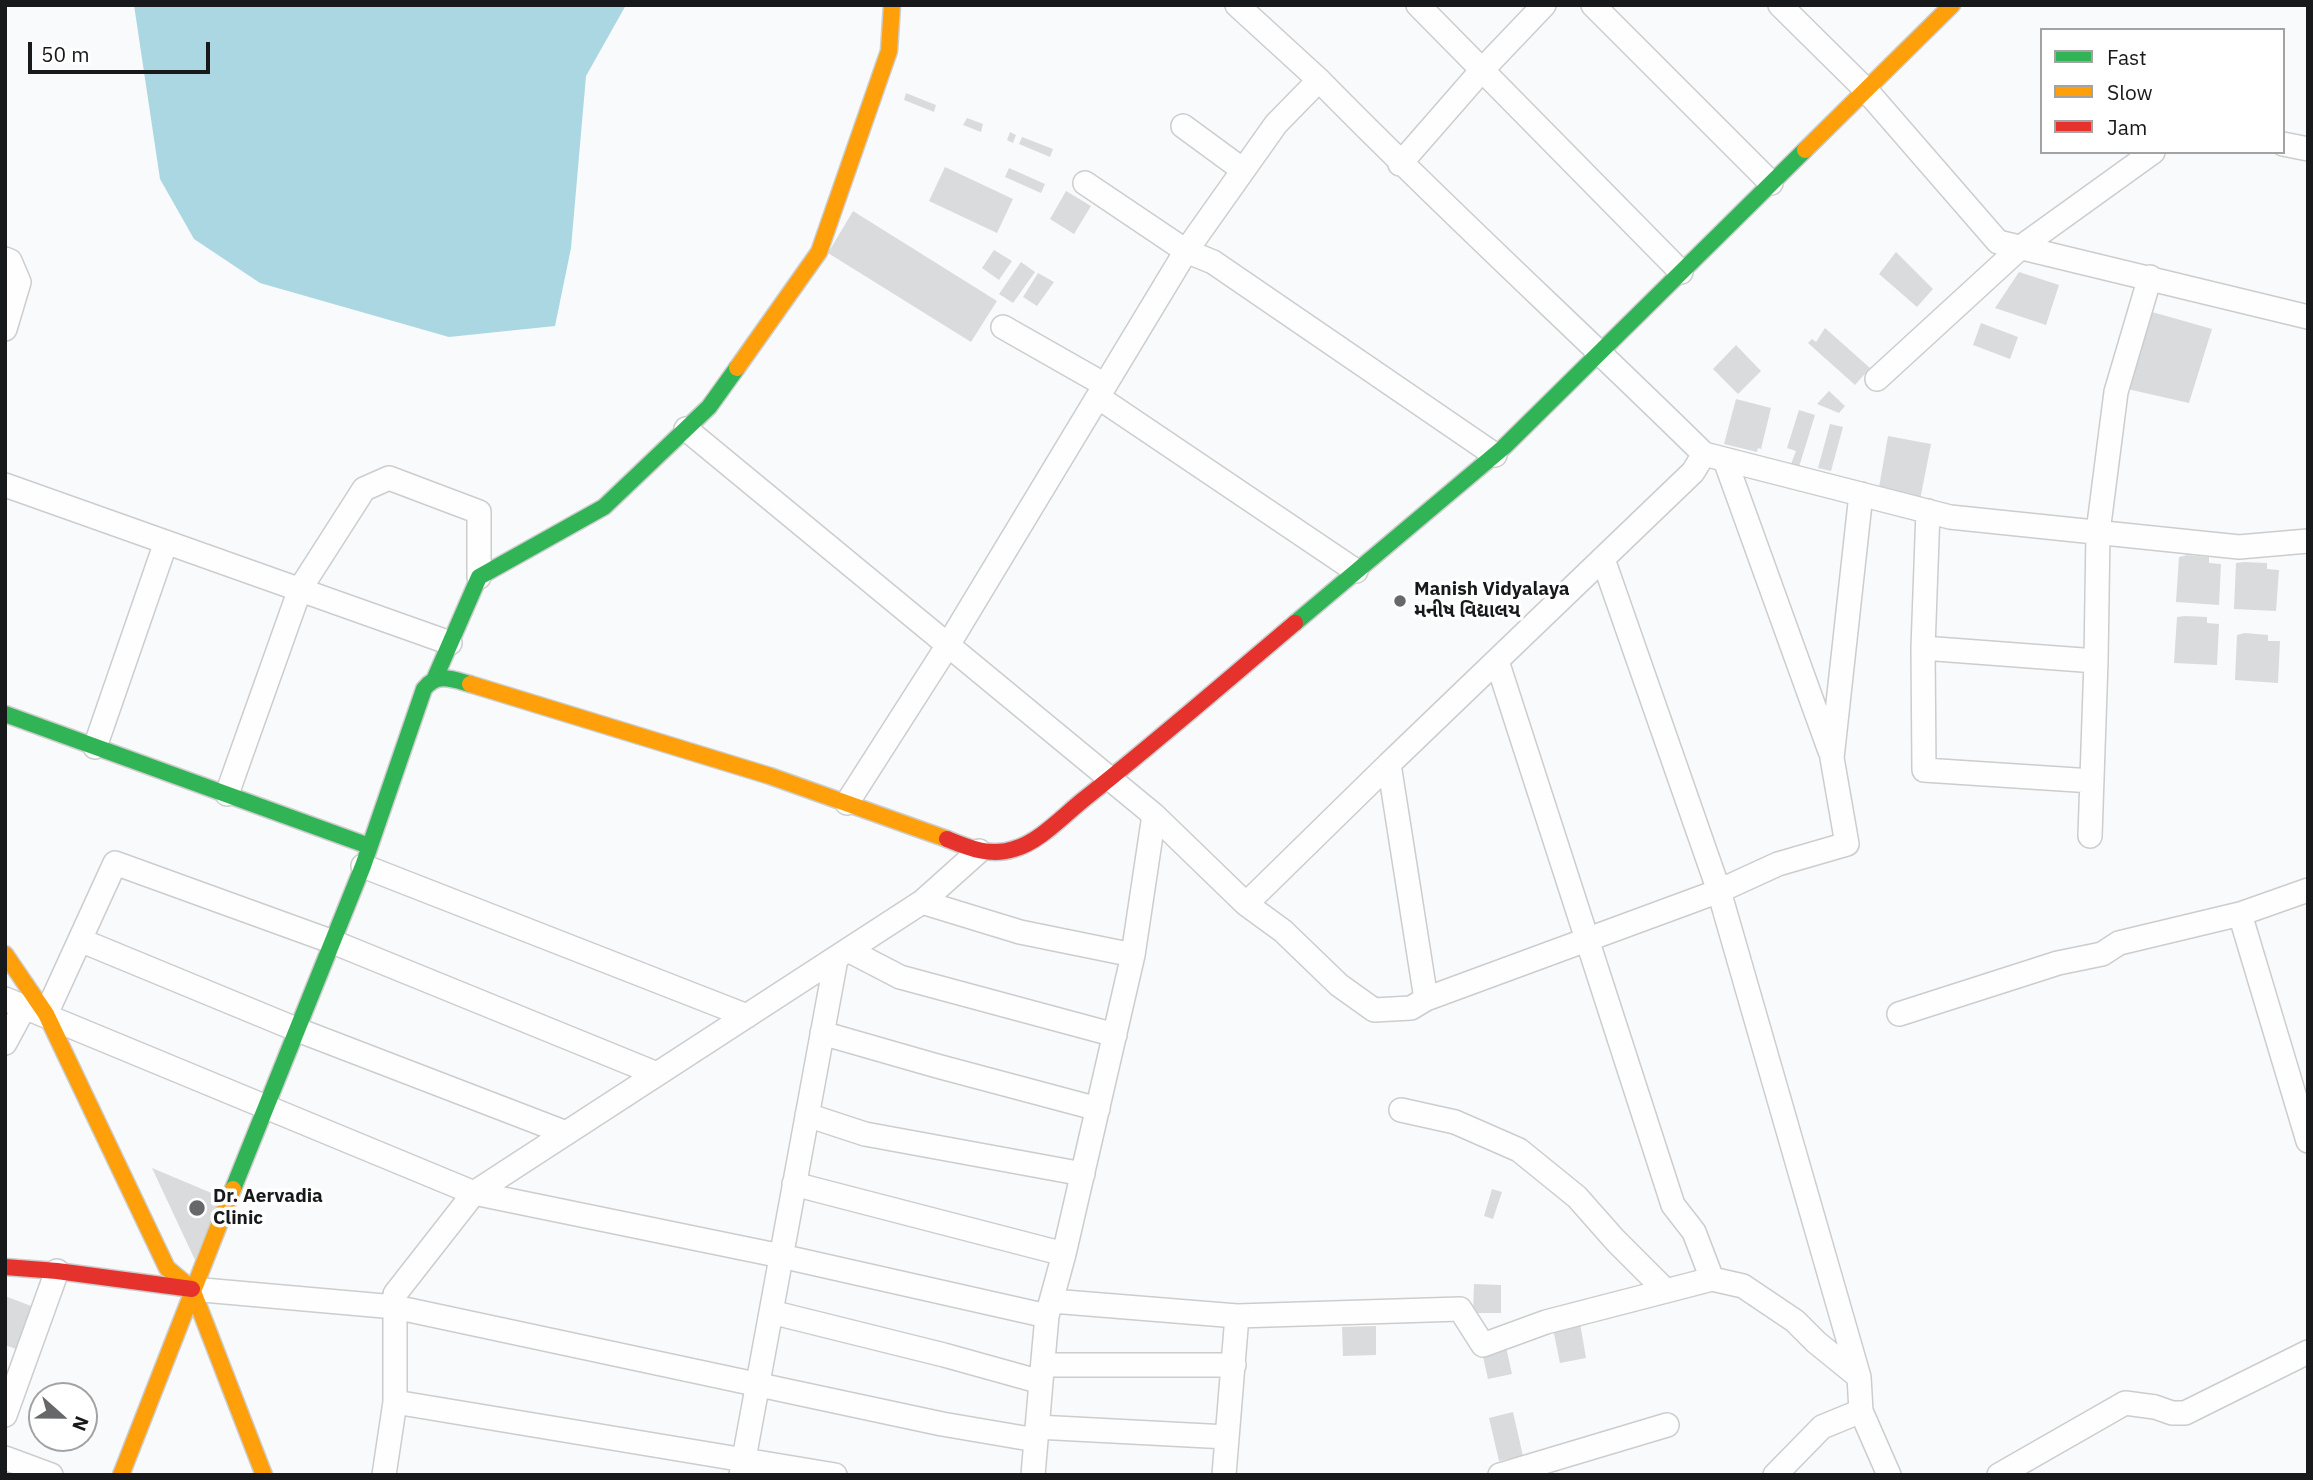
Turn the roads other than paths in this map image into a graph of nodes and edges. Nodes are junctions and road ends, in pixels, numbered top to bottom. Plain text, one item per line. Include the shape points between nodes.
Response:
1 (892, 5) edge
2 (1237, 5) edge
3 (1418, 5) edge
4 (1544, 5) edge
5 (1593, 5) edge
6 (1780, 5) edge
7 (1952, 5) edge
8 (1482, 70) junction
9 (1319, 80) junction
10 (1866, 90) junction
11 (1182, 126) dead end
12 (2285, 144) edge
13 (2308, 149) edge
14 (2150, 154) edge
15 (1400, 164) junction
16 (1243, 170) junction
17 (1085, 183) dead end
18 (1771, 183) junction
19 (2021, 247) junction
20 (1186, 251) junction
21 (5, 259) edge
22 (1681, 272) junction
23 (2150, 277) junction
24 (2308, 317) edge
25 (1003, 327) dead end
26 (5, 329) edge
27 (1600, 352) junction
28 (1877, 379) dead end
29 (1102, 391) junction
30 (686, 429) junction
31 (1495, 455) junction
32 (1714, 457) junction
33 (5, 485) edge
34 (1861, 494) junction
35 (1928, 511) junction
36 (2098, 532) junction
37 (2308, 541) edge
38 (166, 542) junction
39 (1603, 559) junction
40 (1356, 571) junction
41 (479, 578) junction
42 (300, 589) junction
43 (450, 643) junction
44 (948, 645) junction
45 (1923, 648) junction
46 (1497, 661) junction
47 (2096, 661) junction
48 (435, 678) junction
49 (5, 715) edge
50 (95, 747) junction
51 (1832, 758) junction
52 (1389, 764) junction
53 (1110, 779) junction
54 (2092, 781) junction
55 (227, 794) junction
56 (847, 803) junction
57 (1154, 815) junction
58 (2090, 836) dead end
59 (979, 850) junction
60 (366, 856) junction
61 (2308, 890) edge
62 (1719, 891) junction
63 (922, 901) junction
64 (1247, 904) junction
65 (2240, 914) junction
66 (80, 940) junction
67 (1587, 940) junction
68 (333, 942) junction
69 (5, 954) edge
70 (842, 954) junction
71 (1133, 956) junction
72 (1426, 999) junction
73 (25, 1007) edge
74 (1899, 1014) dead end
75 (747, 1016) junction
76 (298, 1030) junction
77 (822, 1032) junction
78 (1115, 1035) junction
79 (5, 1043) edge
80 (657, 1074) junction
81 (267, 1107) junction
82 (1098, 1109) junction
83 (1401, 1110) dead end
84 (807, 1115) junction
85 (566, 1133) junction
86 (2308, 1140) edge
87 (1083, 1174) junction
88 (794, 1184) junction
89 (474, 1193) junction
90 (1064, 1254) junction
91 (781, 1256) junction
92 (5, 1267) edge
93 (57, 1270) junction
94 (1712, 1279) junction
95 (192, 1289) junction
96 (1666, 1291) junction
97 (395, 1307) junction
98 (1050, 1308) junction
99 (771, 1312) junction
100 (1237, 1316) junction
101 (2308, 1352) edge
102 (1234, 1365) junction
103 (1042, 1373) junction
104 (1859, 1377) junction
105 (758, 1384) junction
106 (395, 1402) junction
107 (1861, 1411) junction
108 (5, 1415) edge
109 (1667, 1425) dead end
110 (1036, 1434) junction
111 (1227, 1437) junction
112 (5, 1458) edge
113 (742, 1467) edge
114 (51, 1475) edge
115 (121, 1475) edge
116 (264, 1475) edge
117 (384, 1475) edge
118 (835, 1475) edge
119 (1033, 1475) edge
120 (1224, 1475) edge
121 (1500, 1475) edge
122 (1775, 1475) edge
123 (1889, 1475) edge
124 (1999, 1475) edge

1 - 30 main road via 889,51 818,251 709,407
2 - 9 street
3 - 8 street
4 - 8 street
5 - 18 street
6 - 10 street
7 - 10 main road
8 - 15 street
8 - 22 street
9 - 15 street
9 - 16 street via 1276,124
10 - 18 main road
10 - 19 street via 1998,242
11 - 16 street
12 - 13 street
14 - 19 street
15 - 27 street
16 - 20 street
17 - 20 street
18 - 22 main road
19 - 23 street
19 - 28 street
20 - 29 street
20 - 31 street via 1213,262
21 - 26 street via 19,282
22 - 27 main road
23 - 24 street
23 - 36 street via 2116,392
25 - 29 street
27 - 31 main road
27 - 32 street
29 - 40 street
29 - 44 street
30 - 41 main road via 604,507
30 - 44 street
31 - 40 main road
32 - 34 street
32 - 39 street
32 - 51 street
33 - 38 street
34 - 35 street
34 - 51 street
35 - 36 street
35 - 45 street
36 - 37 street via 2239,547
36 - 47 street
38 - 42 street
38 - 50 street
39 - 46 street
39 - 62 street
40 - 53 main road
41 - 42 street via 480,512 389,478 364,489
41 - 43 main road
42 - 43 street
42 - 55 street
43 - 48 main road
44 - 53 street
44 - 56 street
45 - 47 street
45 - 54 street via 1924,770
46 - 52 street
46 - 67 street
47 - 54 street
48 - 56 main road via 450,678 517,698
48 - 60 main road via 424,689
49 - 50 main road
50 - 55 main road
51 - 62 street via 1847,844 1778,864
52 - 64 street
52 - 72 street
53 - 57 street
53 - 59 main road via 1016,849
54 - 58 street
55 - 60 main road
56 - 59 main road
57 - 64 street
57 - 71 street
59 - 63 street
60 - 68 main road
60 - 75 street
61 - 65 street
62 - 67 street
62 - 104 street
63 - 70 street
63 - 71 street via 1020,932
64 - 72 street via 1374,1010 1411,1008
65 - 74 street via 2119,943 2102,954 2058,963
65 - 86 street
66 - 68 street via 115,863
66 - 73 street
66 - 76 street
67 - 72 street
67 - 94 street via 1673,1205 1694,1232
68 - 76 main road
68 - 80 street
69 - 73 main road via 15,965
70 - 75 street
70 - 77 street
70 - 78 street via 900,977
71 - 78 street
73 - 79 street
73 - 81 street
73 - 95 main road via 167,1268
75 - 80 street
76 - 81 main road
76 - 85 street
77 - 82 street
77 - 84 street
78 - 82 street
80 - 85 street
81 - 89 street
81 - 95 main road
82 - 87 street
83 - 96 street via 1455,1122 1519,1150 1577,1197
84 - 87 street via 865,1134
84 - 88 street
85 - 89 street
87 - 90 street
88 - 90 street
88 - 91 street
89 - 91 street
89 - 97 street via 394,1294
90 - 98 street
91 - 98 street
91 - 99 street
92 - 93 main road
93 - 95 main road
93 - 108 street
94 - 96 street
94 - 104 street via 1744,1286 1795,1321
95 - 97 street
95 - 115 main road
95 - 116 main road
96 - 100 street via 1546,1322 1483,1345 1460,1309
97 - 105 street
97 - 106 street
98 - 100 street
98 - 103 street
99 - 103 street via 944,1355
99 - 105 street
100 - 102 street
101 - 124 street via 2185,1413 2125,1403
102 - 103 street
102 - 111 street
103 - 110 street
104 - 107 street
105 - 110 street via 942,1424
105 - 113 street
106 - 113 street
106 - 117 street
107 - 122 street via 1822,1427
107 - 123 street
109 - 121 street
110 - 111 street
110 - 119 street
111 - 120 street
112 - 114 street
113 - 118 street

